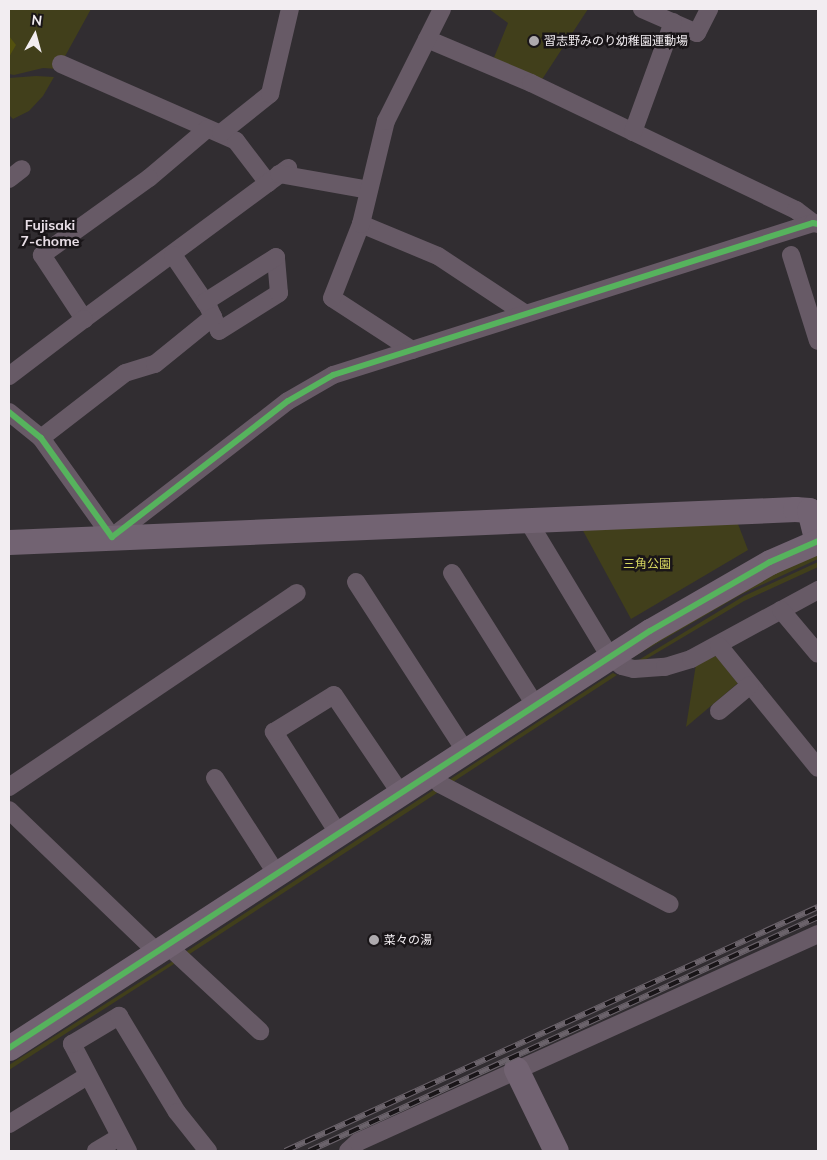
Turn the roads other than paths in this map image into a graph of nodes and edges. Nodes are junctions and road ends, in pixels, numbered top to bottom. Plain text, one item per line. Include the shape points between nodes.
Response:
1 (290, 9) edge
2 (442, 9) edge
3 (642, 9) edge
4 (709, 9) edge
5 (673, 22) junction
6 (427, 39) junction
7 (61, 64) dead end
8 (214, 131) junction
9 (633, 132) junction
10 (278, 175) junction
11 (369, 190) junction
12 (361, 224) junction
13 (816, 224) edge
14 (174, 254) junction
15 (791, 255) dead end
16 (524, 313) junction
17 (84, 319) junction
18 (818, 341) edge
19 (412, 350) junction
20 (9, 376) edge
21 (12, 419) edge
22 (40, 438) junction
23 (814, 509) edge
24 (528, 521) junction
25 (112, 537) junction
26 (817, 541) edge
27 (9, 542) edge
28 (452, 573) dead end
29 (356, 582) dead end
30 (818, 590) edge
31 (297, 593) dead end
32 (781, 610) junction
33 (719, 646) junction
34 (818, 654) edge
35 (610, 657) junction
36 (750, 685) junction
37 (535, 705) junction
38 (719, 711) dead end
39 (466, 752) junction
40 (818, 768) edge
41 (433, 773) junction
42 (215, 778) dead end
43 (9, 787) edge
44 (400, 794) junction
45 (9, 810) edge
46 (338, 833) junction
47 (276, 873) junction
48 (670, 904) dead end
49 (818, 934) edge
50 (162, 948) junction
51 (260, 1030) dead end
52 (9, 1048) edge
53 (516, 1069) junction
54 (88, 1076) junction
55 (9, 1124) edge
56 (124, 1144) edge
57 (96, 1151) edge
58 (208, 1151) edge
59 (350, 1151) edge
60 (556, 1151) edge

1 - 8 street via 270,94
2 - 6 street
3 - 5 street
4 - 5 street via 697,33
5 - 9 street
6 - 9 street via 531,83
6 - 11 street via 386,121
7 - 8 street
8 - 10 street via 236,141
8 - 17 street via 42,255
9 - 13 street via 796,210
10 - 11 street
10 - 14 street
11 - 12 street
12 - 16 street via 438,256
12 - 19 street via 332,298
13 - 16 street
14 - 17 street
14 - 22 street via 209,309 156,364 124,372
15 - 18 street
16 - 19 street
17 - 20 street
19 - 25 street via 333,375 288,401
21 - 22 street
22 - 25 street
23 - 24 street
23 - 26 street
24 - 25 street
24 - 35 street
25 - 27 street
26 - 35 street via 737,580
28 - 37 street
29 - 39 street
30 - 32 street
31 - 43 street
32 - 33 street
32 - 34 street
33 - 35 street via 682,662 641,670 622,666
33 - 36 street
35 - 37 street
36 - 38 street
36 - 40 street
37 - 39 street
39 - 41 street
41 - 44 street
41 - 48 street via 440,784
42 - 47 street
44 - 46 street
44 - 46 street via 334,695 274,732
45 - 50 street
46 - 47 street
47 - 50 street
49 - 53 street
50 - 51 street
50 - 52 street
53 - 59 street via 358,1142
53 - 60 street
54 - 55 street
54 - 56 street
54 - 58 street via 72,1044 119,1016 177,1112
56 - 57 street

